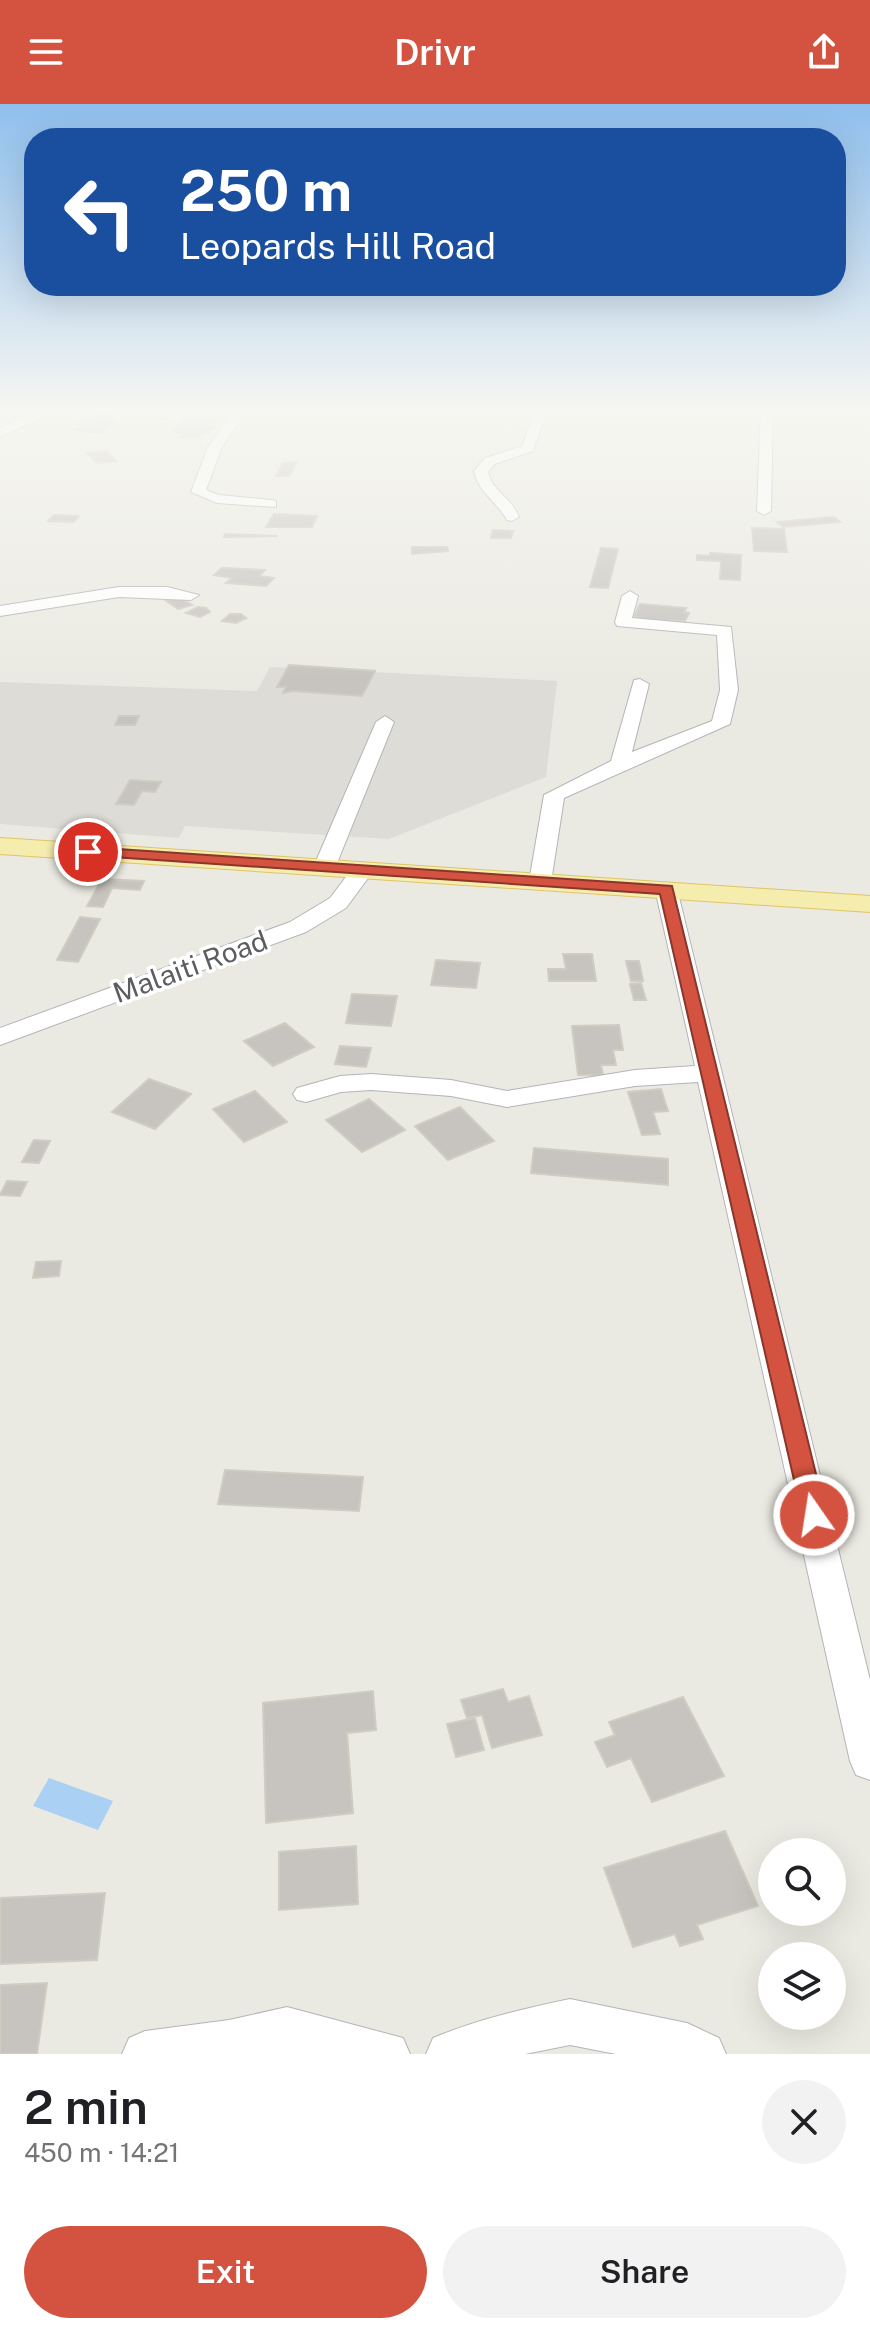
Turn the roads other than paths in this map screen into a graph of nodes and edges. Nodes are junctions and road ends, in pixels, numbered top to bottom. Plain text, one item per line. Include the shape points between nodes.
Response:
1 (212, 497) edge
2 (498, 497) edge
3 (764, 497) edge
4 (271, 504) dead end
5 (764, 511) dead end
6 (512, 517) dead end
7 (191, 595) dead end
8 (630, 596) dead end
9 (0, 611) edge
10 (640, 684) dead end
11 (385, 722) dead end
12 (620, 763) junction
13 (0, 846) edge
14 (324, 868) junction
15 (363, 870) junction
16 (540, 882) junction
17 (666, 889) junction
18 (870, 904) edge
19 (3, 1033) edge
20 (711, 1073) junction
21 (306, 1094) dead end
22 (870, 1761) edge
23 (145, 2054) edge
24 (387, 2054) edge
25 (449, 2054) edge
26 (703, 2054) edge

1 - 4 street
2 - 6 street
3 - 5 street
7 - 9 street via 117,592
8 - 12 street via 623,622 725,631 729,690 721,724
10 - 12 street
11 - 14 street
12 - 16 street via 554,795
13 - 14 main road
14 - 15 main road
15 - 16 main road
15 - 19 street, Malaiti Road via 338,903 298,927
16 - 17 main road
17 - 18 main road
17 - 20 street
20 - 21 street via 635,1078 507,1099 371,1082
20 - 22 street
23 - 24 street via 287,2030
25 - 26 street via 489,2039 570,2022 687,2046

